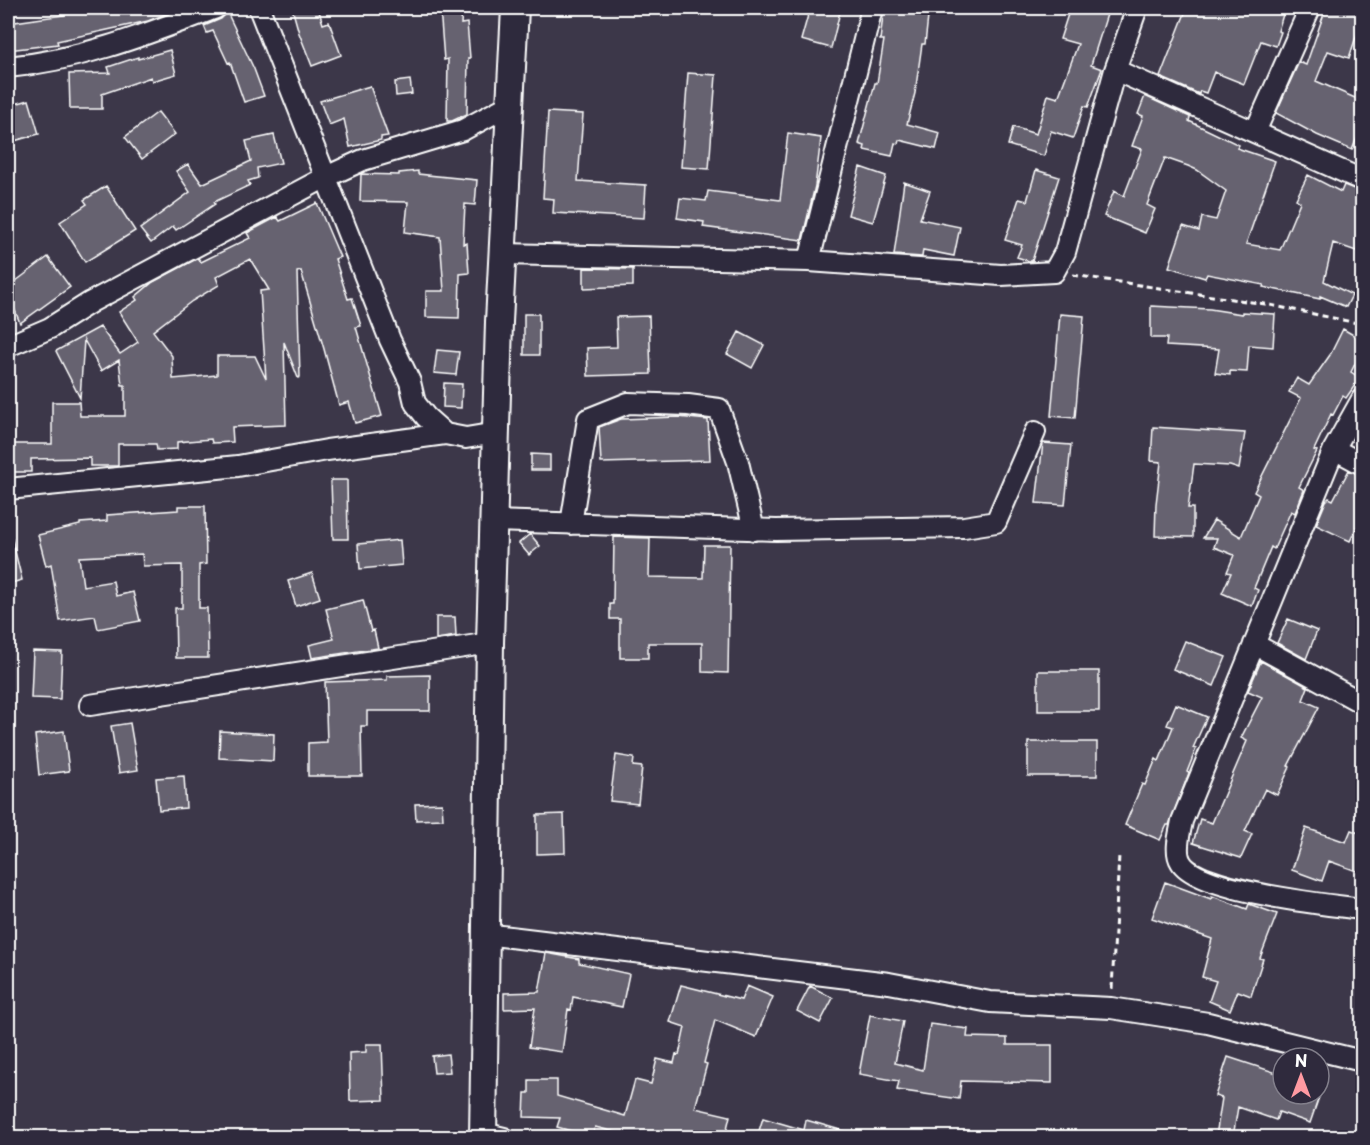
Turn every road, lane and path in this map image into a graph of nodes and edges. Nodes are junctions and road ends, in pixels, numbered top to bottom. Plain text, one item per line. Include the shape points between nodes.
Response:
1 (216, 8) edge
2 (259, 8) edge
3 (515, 8) edge
4 (872, 8) edge
5 (1137, 8) edge
6 (1310, 8) edge
7 (8, 67) edge
8 (1115, 70) junction
9 (511, 105) junction
10 (1255, 132) junction
11 (326, 177) junction
12 (1362, 180) edge
13 (503, 254) junction
14 (810, 261) junction
15 (1054, 272) junction
16 (1362, 324) edge
17 (8, 346) edge
18 (1362, 399) edge
19 (496, 432) junction
20 (1035, 432) dead end
21 (445, 434) junction
22 (1334, 449) junction
23 (1362, 464) edge
24 (8, 489) edge
25 (494, 521) junction
26 (571, 524) junction
27 (754, 530) junction
28 (490, 643) junction
29 (1254, 644) junction
30 (1362, 704) edge
31 (90, 705) dead end
32 (1119, 855) dead end
33 (1362, 909) edge
34 (485, 934) junction
35 (1111, 1008) junction
36 (1362, 1061) edge
37 (490, 1136) edge

1 - 7 street via 117,45 41,64
2 - 11 street
3 - 9 street
4 - 14 street
5 - 8 street
6 - 10 street
8 - 10 street
8 - 15 street via 1065,252
9 - 11 street via 463,130 363,160
9 - 13 street
10 - 12 street
11 - 17 street via 91,302 50,328
11 - 21 street via 410,382 415,403
13 - 14 street
13 - 19 street
14 - 15 street via 1001,275
15 - 16 path via 1265,304
18 - 22 street
19 - 21 street via 466,438
19 - 25 street
20 - 27 street via 996,522 964,527
21 - 24 street via 238,466
22 - 23 street
22 - 29 street
25 - 26 street
25 - 28 street
26 - 27 street
26 - 27 street via 588,419 628,403 719,409 738,462
28 - 31 street
28 - 34 street
29 - 30 street
29 - 33 street via 1182,821 1179,861 1186,870 1211,882 1295,901
32 - 35 path
34 - 35 street via 888,983 990,1002
34 - 37 street
35 - 36 street via 1208,1023

